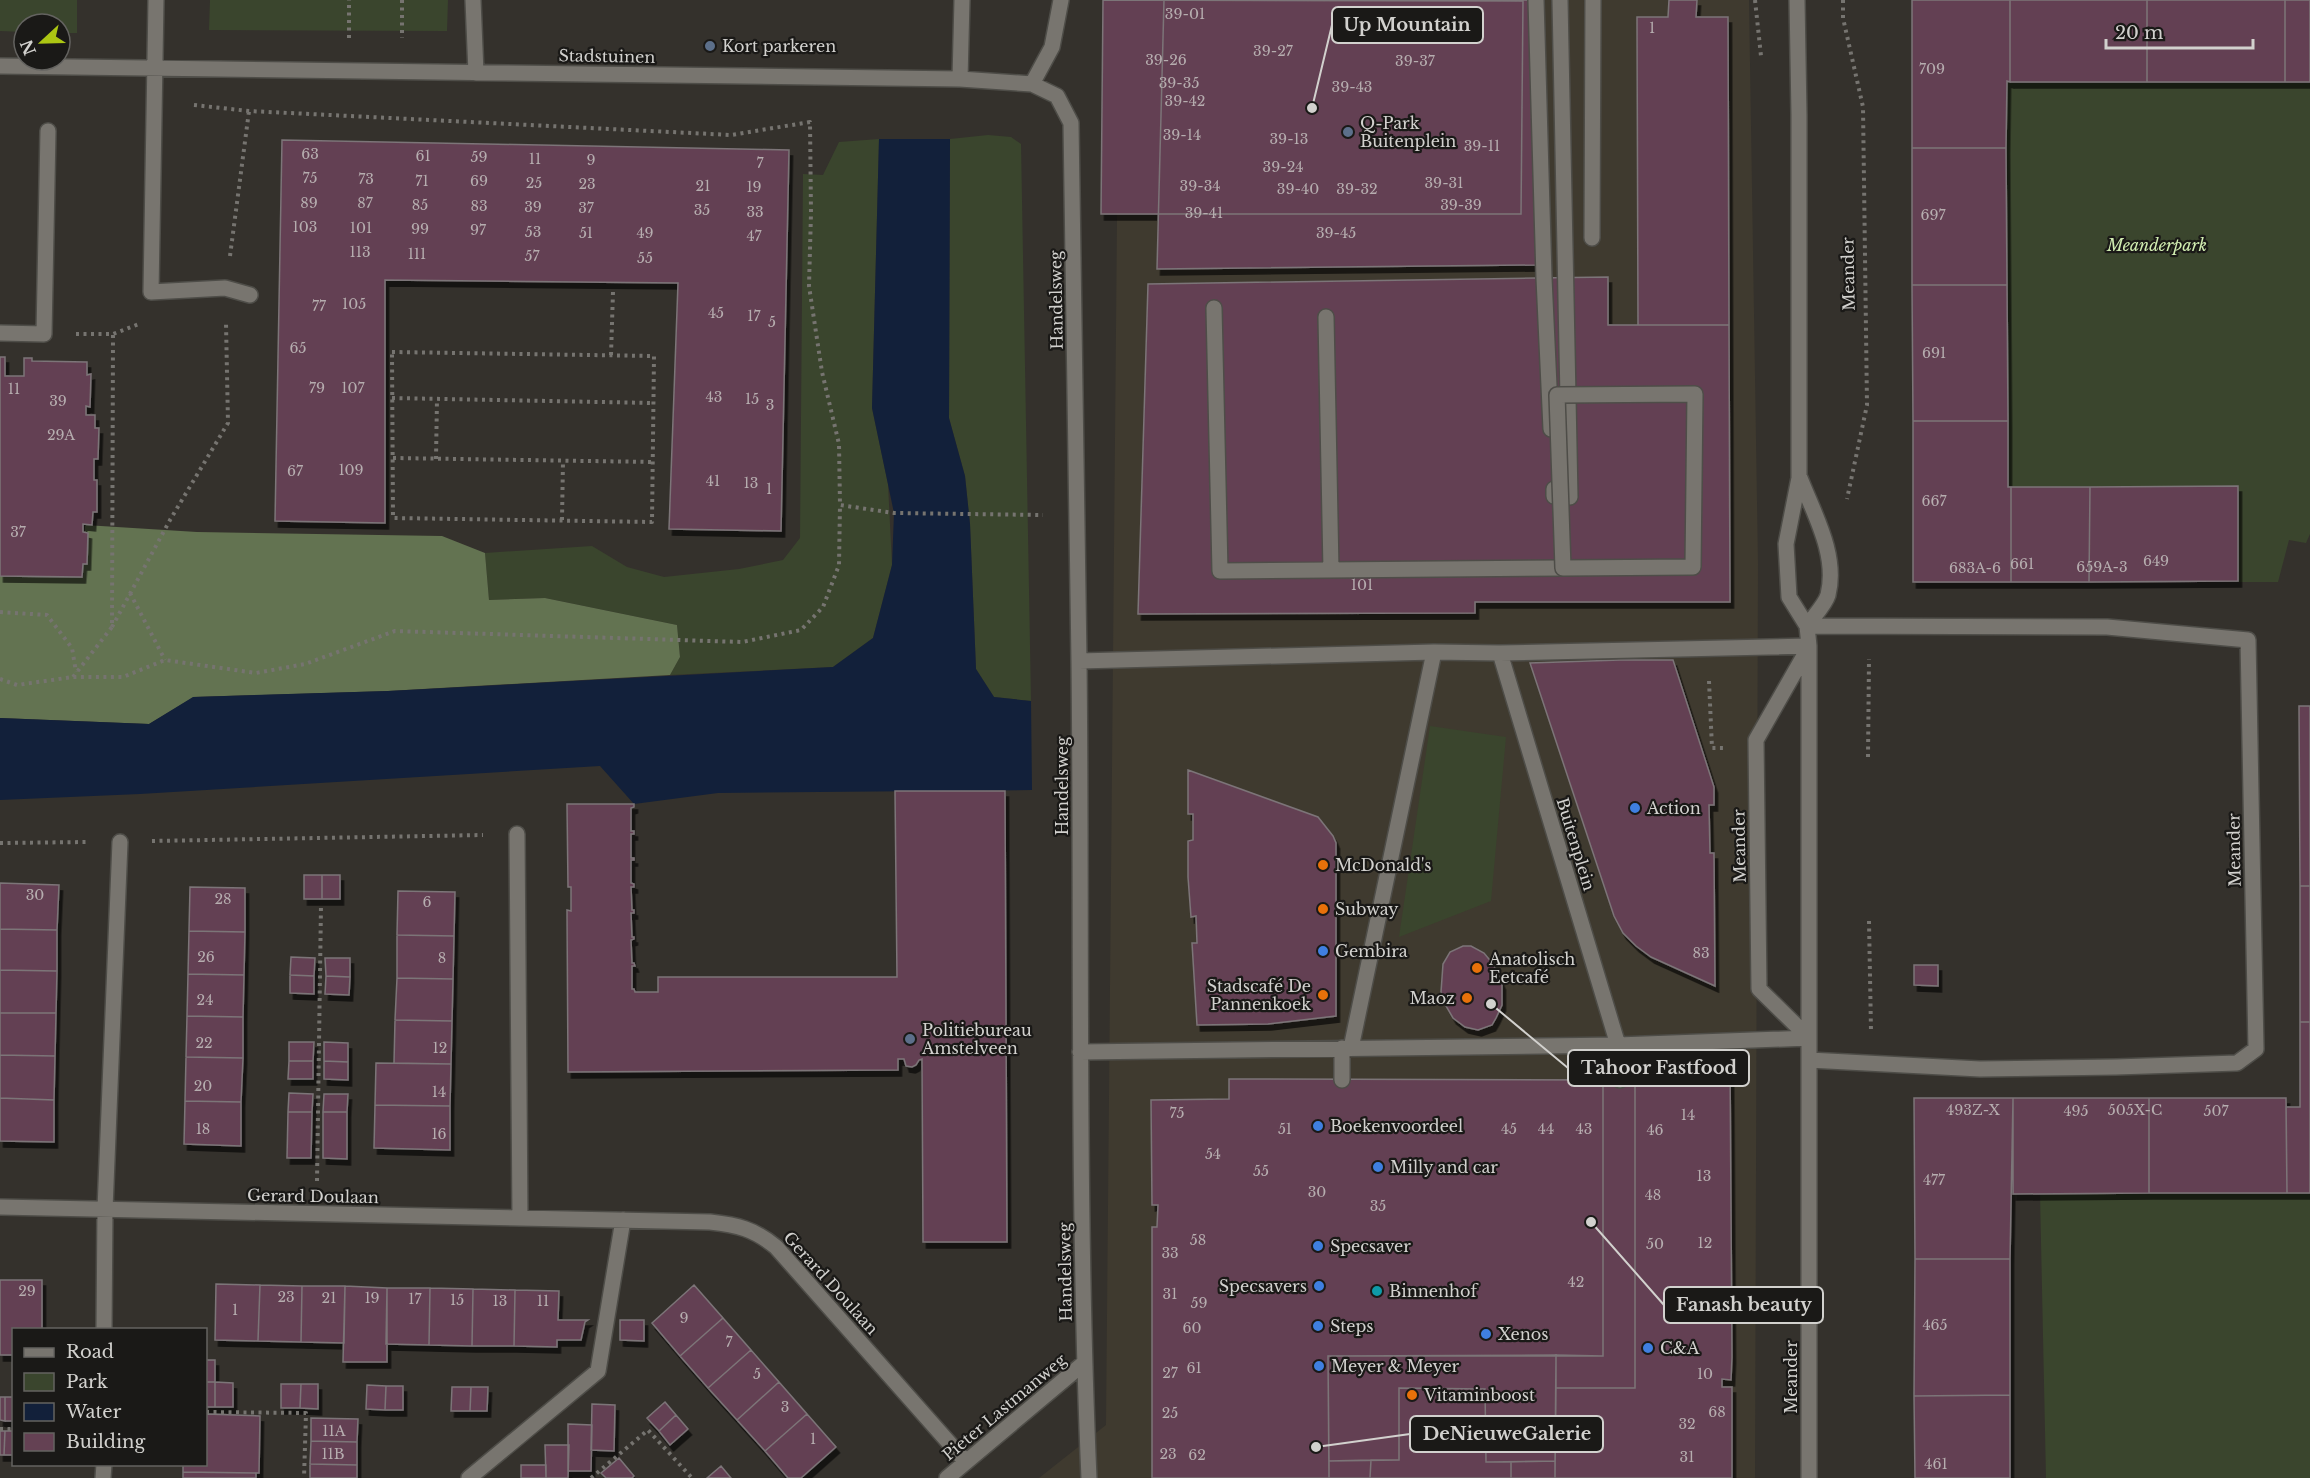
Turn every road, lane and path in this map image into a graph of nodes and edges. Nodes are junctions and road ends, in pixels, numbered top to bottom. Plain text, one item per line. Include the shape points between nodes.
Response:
1 (156, 0) edge
2 (473, 0) edge
3 (962, 0) edge
4 (1061, 0) edge
5 (1536, 0) edge
6 (1560, 0) edge
7 (1593, 0) edge
8 (1797, 0) edge
9 (1843, 0) edge
10 (0, 66) edge
11 (154, 69) junction
12 (476, 73) junction
13 (960, 79) junction
14 (1032, 84) junction
15 (1057, 96) joint
16 (153, 101) junction
17 (249, 111) junction
18 (48, 131) dead end
19 (1550, 197) dead end
20 (1592, 238) dead end
21 (225, 288) junction
22 (613, 292) dead end
23 (250, 295) dead end
24 (1215, 308) dead end
25 (1326, 317) dead end
26 (0, 333) edge
27 (113, 334) dead end
28 (611, 355) junction
29 (1557, 395) junction
30 (392, 398) junction
31 (437, 399) junction
32 (653, 403) junction
33 (393, 458) junction
34 (436, 459) junction
35 (563, 461) junction
36 (653, 462) junction
37 (1800, 478) junction
38 (840, 506) junction
39 (1077, 516) junction
40 (562, 520) junction
41 (1826, 542) junction
42 (1563, 568) junction
43 (1331, 570) junction
44 (130, 593) junction
45 (0, 612) edge
46 (1807, 626) junction
47 (1870, 626) junction
48 (112, 627) junction
49 (1809, 646) junction
50 (1708, 648) junction
51 (1434, 652) junction
52 (1500, 653) junction
53 (165, 660) junction
54 (1079, 661) junction
55 (76, 673) junction
56 (73, 677) junction
57 (0, 679) edge
58 (1728, 748) dead end
59 (1868, 757) dead end
60 (517, 834) joint
61 (120, 842) junction
62 (0, 843) edge
63 (321, 905) dead end
64 (1869, 921) dead end
65 (1809, 1038) junction
66 (1618, 1045) junction
67 (1347, 1048) junction
68 (1080, 1052) junction
69 (1809, 1060) junction
70 (1872, 1064) junction
71 (1342, 1080) dead end
72 (1620, 1080) dead end
73 (0, 1207) edge
74 (105, 1209) junction
75 (316, 1214) junction
76 (520, 1218) junction
77 (623, 1220) junction
78 (104, 1328) edge
79 (1084, 1363) junction
80 (207, 1412) edge
81 (966, 1462) junction
82 (304, 1478) edge
83 (469, 1478) edge
84 (591, 1478) edge
85 (692, 1478) edge
86 (948, 1478) edge
87 (1089, 1478) edge
88 (1809, 1478) edge

1 - 11 street
2 - 12 street
3 - 13 street
4 - 14 street via 1052,47
5 - 6 street via 1554,495 1570,496
7 - 20 street
8 - 37 street, Meander
9 - 41 path, Meander via 1843,18 1863,107 1868,405 1845,509
10 - 11 street, Stadstuinen
11 - 12 street, Stadstuinen
11 - 16 street
12 - 13 street, Stadstuinen
13 - 14 street, Stadstuinen
14 - 15 street, Stadstuinen
15 - 39 street, Handelsweg via 1071,123
16 - 17 path
16 - 21 street via 151,292
17 - 21 path
17 - 38 path via 731,135 810,122 809,286 822,372 840,444
18 - 26 street via 44,334
19 - 29 street
21 - 23 street
21 - 44 path via 228,423
22 - 28 path
24 - 43 street via 1220,571
25 - 43 street
27 - 48 path
28 - 30 path via 392,352
28 - 32 path via 654,356
29 - 42 street, bridge
29 - 42 street, bridge via 1695,394 1693,567
30 - 31 path
30 - 33 path
31 - 32 path
31 - 34 path
32 - 36 path
33 - 34 path
33 - 40 path via 393,518
34 - 35 path
35 - 36 path
35 - 40 path
36 - 40 path via 652,522
37 - 41 street, Meander
37 - 46 street, Meander via 1785,544 1786,570 1789,597
38 - 39 path via 894,513
38 - 53 path via 839,565 823,607 801,630 742,642 395,631 305,664 256,673
39 - 54 street, Handelsweg
41 - 46 street, Meander via 1828,596
42 - 43 street
44 - 48 path
44 - 53 path
45 - 55 path via 47,615 72,648
46 - 47 street, Meander
46 - 49 street, Meander
47 - 59 path
47 - 70 street, Meander via 2107,627 2248,640 2256,1049 2237,1063 2226,1064 1980,1069
48 - 55 path
49 - 50 street
49 - 65 street, Meander
49 - 65 street, Meander via 1756,740 1759,988
50 - 52 street
50 - 58 path via 1712,748
51 - 52 street
51 - 54 street
51 - 67 street
52 - 66 street, Buitenplein
53 - 56 path via 123,677
54 - 68 street, Handelsweg
55 - 56 path
56 - 57 path via 16,685
60 - 61 path
60 - 76 street
61 - 62 path
61 - 74 street
63 - 75 path
64 - 70 path
65 - 66 street
65 - 69 street, Meander
66 - 67 street
66 - 72 street, Buitenplein
67 - 68 street
67 - 71 street
68 - 79 street, Handelsweg
69 - 70 street, Meander
69 - 88 street, Meander
73 - 74 street, Gerard Doulaan
74 - 75 street, Gerard Doulaan
74 - 78 street
75 - 76 street, Gerard Doulaan
76 - 77 street, Gerard Doulaan
77 - 81 street, Gerard Doulaan via 727,1224 762,1235 777,1247
77 - 83 street via 598,1371
79 - 81 street, Pieter Lastmanweg
79 - 87 street, Handelsweg
80 - 82 path via 306,1413
81 - 86 street, Pieter Lastmanweg
84 - 85 path via 648,1430

